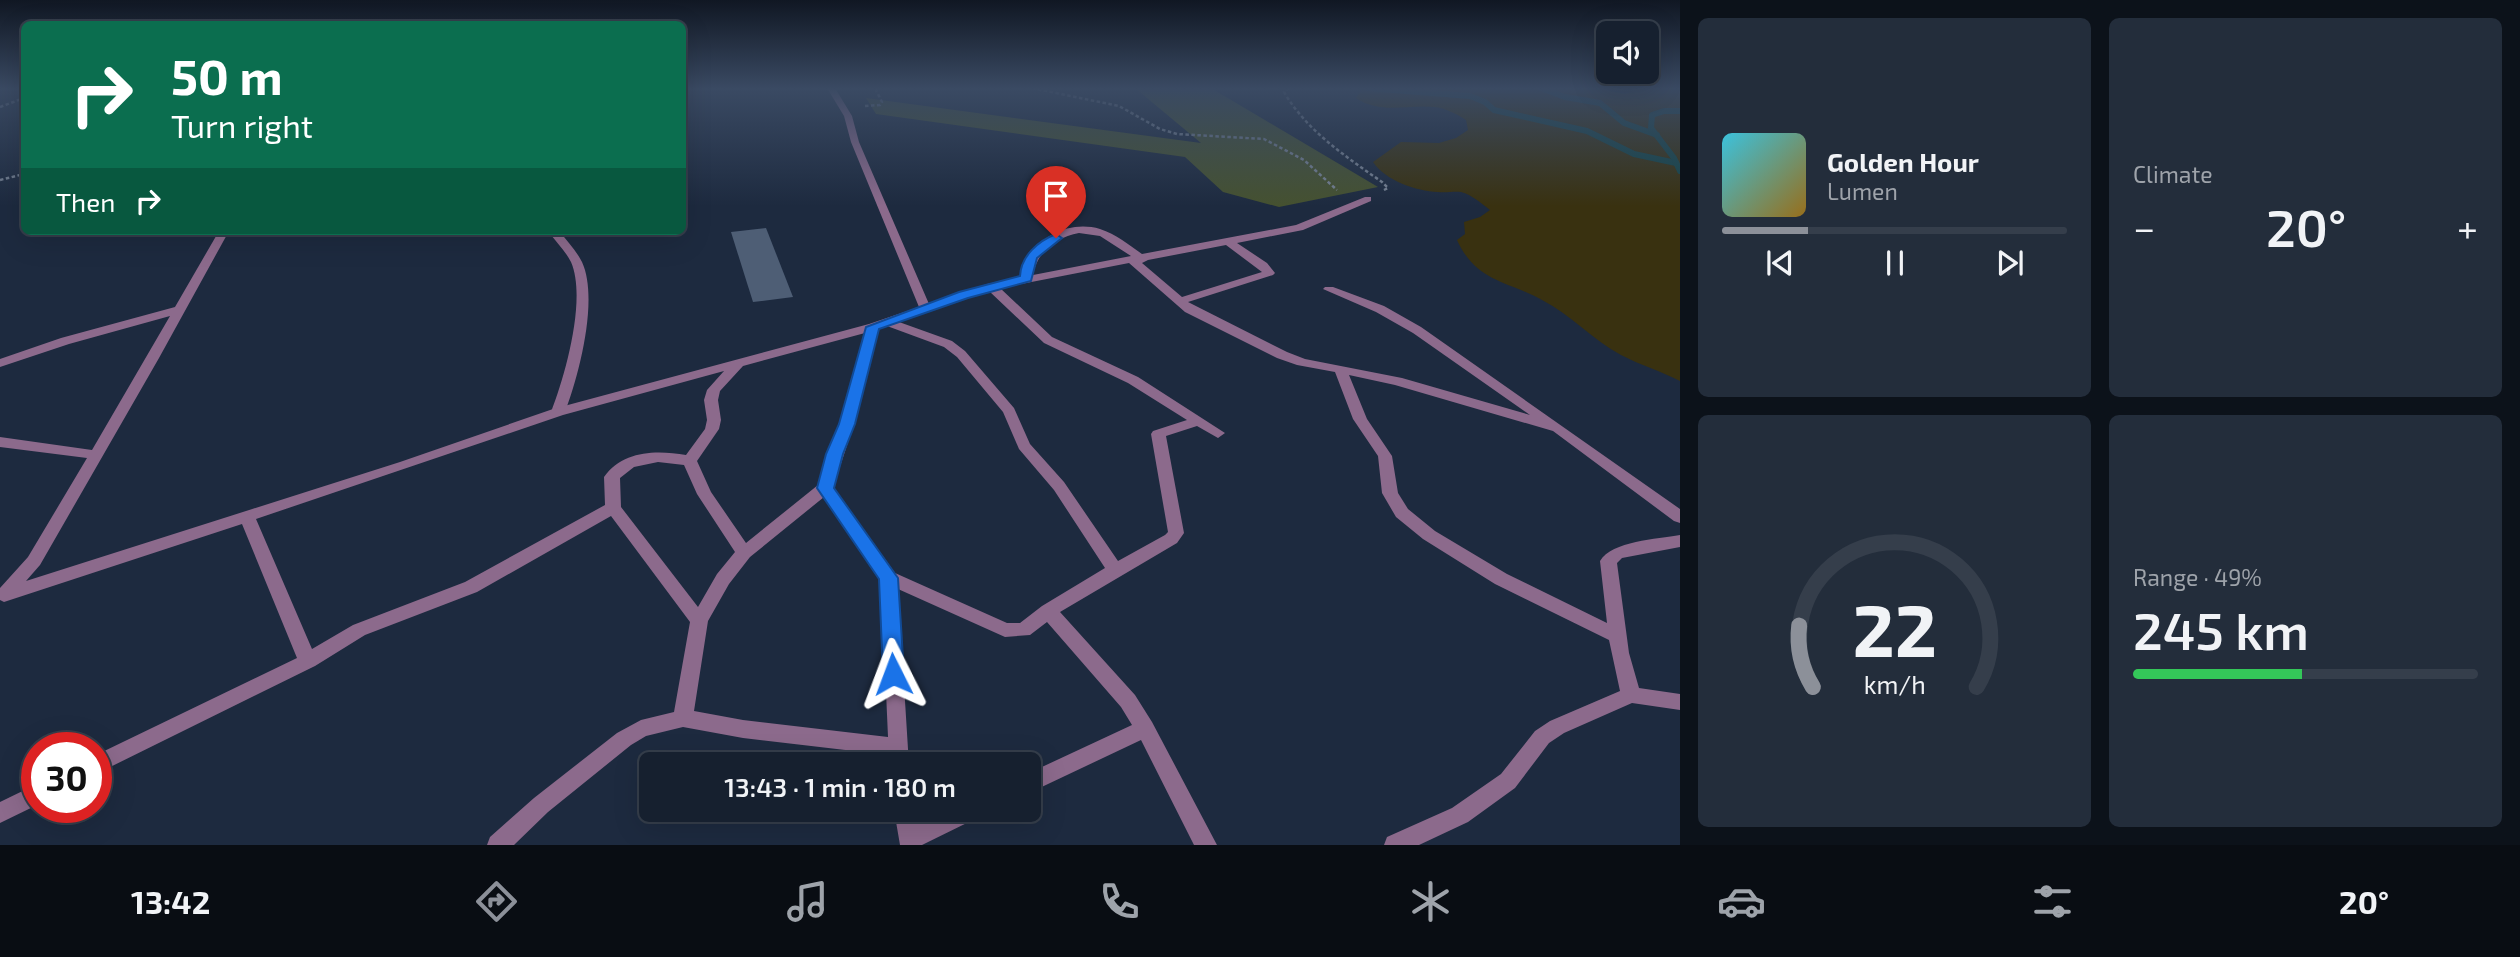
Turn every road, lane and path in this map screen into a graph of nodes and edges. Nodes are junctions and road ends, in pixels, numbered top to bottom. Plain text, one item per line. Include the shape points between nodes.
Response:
1 (851, 127) edge
2 (1157, 127) edge
3 (1314, 127) edge
4 (21, 175) edge
5 (0, 180) edge
6 (1368, 199) joint
7 (1348, 205) junction
8 (222, 235) edge
9 (556, 235) edge
10 (1230, 243) junction
11 (1138, 260) junction
12 (1027, 278) junction
13 (991, 286) junction
14 (1329, 289) dead end
15 (1180, 301) junction
16 (925, 308) junction
17 (178, 310) junction
18 (880, 325) junction
19 (742, 360) junction
20 (0, 363) edge
21 (1340, 369) junction
22 (558, 412) junction
23 (1198, 421) junction
24 (1558, 428) junction
25 (1218, 433) dead end
26 (0, 442) edge
27 (97, 455) junction
28 (690, 460) junction
29 (825, 488) junction
30 (612, 508) junction
31 (247, 517) junction
32 (1680, 517) edge
33 (1680, 541) edge
34 (744, 553) junction
35 (1115, 570) junction
36 (889, 578) junction
37 (2, 597) edge
38 (1048, 611) junction
39 (699, 621) junction
40 (1618, 636) junction
41 (308, 662) junction
42 (1631, 695) junction
43 (1680, 702) edge
44 (683, 718) junction
45 (1145, 728) junction
46 (875, 752) edge
47 (898, 752) edge
48 (112, 757) edge
49 (1041, 777) edge
50 (21, 802) edge
51 (0, 813) edge
52 (907, 822) edge
53 (948, 822) edge
54 (911, 842) edge
55 (498, 845) edge
56 (1206, 845) edge
57 (1395, 845) edge

1 - 16 street
2 - 7 path via 1177,134 1275,142 1329,180
3 - 6 path via 1388,188
4 - 5 path
6 - 7 street
7 - 10 street via 1299,228
8 - 17 street
9 - 22 street via 577,264 582,295 571,371
10 - 11 street
10 - 15 street via 1269,273
11 - 12 street
11 - 12 street via 1107,236 1079,229 1041,248 1027,265
11 - 15 street
12 - 13 street
13 - 16 street
13 - 23 street via 1048,340 1133,380
14 - 24 street via 1417,330
15 - 21 street via 1213,323 1282,355
16 - 18 street
17 - 20 street
17 - 27 street
18 - 19 street
18 - 29 street
18 - 35 street via 948,344 961,354 1009,411 1024,446 1059,486
19 - 22 street
19 - 28 street via 714,390 712,429
21 - 24 street
21 - 40 street via 1360,419 1385,456 1390,493 1402,513 1429,536 1502,579
22 - 31 street
23 - 25 street
23 - 35 street via 1158,434 1176,533
24 - 32 street
26 - 27 street
27 - 37 street via 34,561
28 - 30 street via 648,457 621,466 612,477
28 - 34 street
29 - 34 street
29 - 36 street
30 - 39 street
30 - 41 street via 471,587 359,630
31 - 37 street
31 - 41 street
33 - 40 street via 1611,556
34 - 39 street
35 - 38 street
36 - 38 street via 1005,631 1024,630
36 - 47 street
38 - 45 street via 1128,701
39 - 44 street
40 - 42 street
41 - 48 street
42 - 43 street
42 - 57 street via 1557,727 1542,737 1508,780 1484,798 1460,815
44 - 46 street
44 - 55 street via 641,729 624,739
45 - 49 street
45 - 56 street
50 - 51 street
52 - 54 street
53 - 54 street

